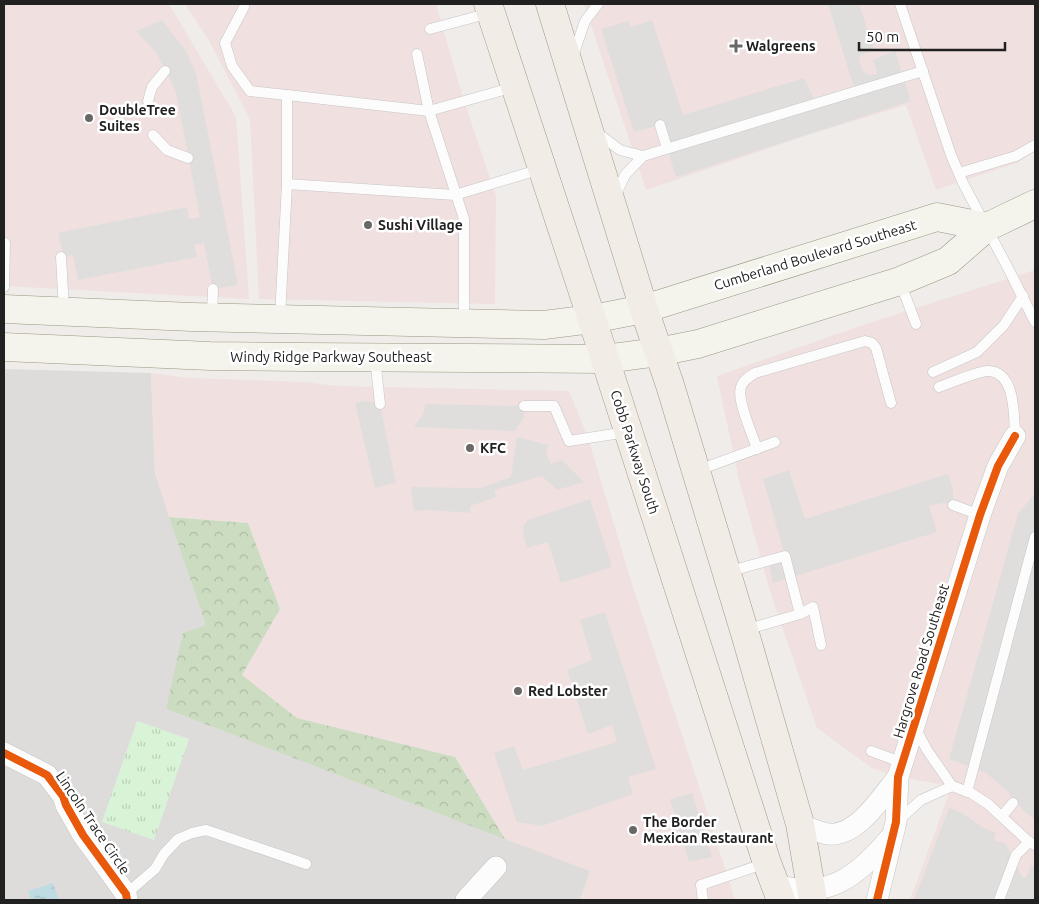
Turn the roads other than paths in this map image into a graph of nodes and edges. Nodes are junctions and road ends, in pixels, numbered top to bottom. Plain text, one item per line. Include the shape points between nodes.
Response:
1 (550, 4) edge
2 (598, 4) edge
3 (900, 4) edge
4 (244, 7) dead end
5 (489, 8) edge
6 (430, 30) dead end
7 (417, 54) dead end
8 (569, 66) junction
9 (165, 71) dead end
10 (923, 71) junction
11 (515, 86) junction
12 (287, 95) junction
13 (148, 101) dead end
14 (429, 111) junction
15 (586, 123) junction
16 (660, 125) dead end
17 (153, 135) dead end
18 (1035, 145) edge
19 (667, 148) junction
20 (643, 156) junction
21 (188, 158) dead end
22 (542, 168) junction
23 (960, 173) junction
24 (287, 184) junction
25 (455, 194) junction
26 (611, 204) junction
27 (1035, 204) edge
28 (987, 227) junction
29 (5, 243) edge
30 (61, 257) dead end
31 (900, 281) junction
32 (4, 287) edge
33 (213, 288) dead end
34 (1023, 296) junction
35 (4, 309) edge
36 (644, 309) junction
37 (64, 311) junction
38 (212, 317) junction
39 (280, 319) junction
40 (592, 320) junction
41 (1035, 322) edge
42 (464, 324) junction
43 (916, 324) dead end
44 (4, 347) edge
45 (658, 352) junction
46 (375, 357) junction
47 (605, 359) junction
48 (933, 372) dead end
49 (938, 387) dead end
50 (891, 403) dead end
51 (380, 404) dead end
52 (524, 406) dead end
53 (628, 432) junction
54 (1015, 436) joint
55 (775, 442) dead end
56 (757, 449) junction
57 (696, 471) junction
58 (953, 505) dead end
59 (980, 515) junction
60 (1035, 537) edge
61 (726, 572) junction
62 (800, 614) junction
63 (744, 630) junction
64 (821, 645) dead end
65 (914, 726) junction
66 (870, 752) dead end
67 (4, 753) edge
68 (901, 770) junction
69 (952, 786) junction
70 (967, 792) junction
71 (1013, 803) dead end
72 (1002, 816) junction
73 (800, 824) junction
74 (894, 828) junction
75 (1032, 844) edge
76 (306, 864) dead end
77 (496, 867) dead end
78 (774, 882) edge
79 (812, 895) edge
80 (126, 897) edge
81 (466, 900) edge
82 (703, 900) edge
83 (877, 900) edge
84 (999, 900) edge

1 - 8 main road
2 - 8 lane via 585,21
3 - 10 lane
4 - 12 lane via 225,43 232,66 250,91
5 - 6 lane
5 - 11 main road, Cobb Parkway South
7 - 14 lane
8 - 15 main road
9 - 13 lane via 152,87
10 - 19 lane
10 - 23 lane via 950,155
11 - 14 lane
11 - 22 main road, Cobb Parkway South
12 - 14 lane
12 - 24 lane
14 - 25 lane
15 - 20 lane via 620,150
15 - 26 main road
16 - 19 lane
17 - 21 lane via 167,150
18 - 23 lane via 1016,156
19 - 20 lane
20 - 26 lane via 625,175
22 - 25 lane
22 - 40 main road, Cobb Parkway South
23 - 28 lane
24 - 25 lane
24 - 39 lane
25 - 42 lane via 464,219
26 - 36 main road
27 - 28 main road
28 - 31 main road via 948,261
28 - 34 lane
28 - 36 main road, Cumberland Boulevard Southeast via 937,216
29 - 32 lane
30 - 37 lane
31 - 43 lane
31 - 45 main road via 698,344
33 - 38 lane
34 - 41 lane
34 - 48 lane via 1004,326 978,352
35 - 37 main road
36 - 40 main road
36 - 45 main road
37 - 38 main road
38 - 39 main road
39 - 42 main road
40 - 42 main road via 544,326
40 - 47 main road, Cobb Parkway South
44 - 46 main road, Windy Ridge Parkway Southeast via 210,356
45 - 47 main road, Windy Ridge Parkway Southeast
45 - 57 main road
46 - 47 main road, Windy Ridge Parkway Southeast
46 - 51 lane
47 - 53 main road, Cobb Parkway South
49 - 54 lane via 987,371 999,373 1008,384 1014,408
50 - 56 lane via 876,348 865,341 755,374 745,381 740,392
52 - 53 lane via 554,406 569,441
53 - 78 main road, Cobb Parkway South
54 - 59 street, Hargrove Road Southeast via 998,466
55 - 56 lane
56 - 57 lane
57 - 61 main road
58 - 59 lane
59 - 65 street, Hargrove Road Southeast
60 - 70 lane
61 - 62 lane via 785,556
61 - 63 main road
62 - 63 lane
62 - 64 lane via 813,607
63 - 73 main road
65 - 68 street, Hargrove Road Southeast
65 - 69 lane
66 - 68 lane
67 - 80 street, Lincoln Trace Circle via 47,775
68 - 73 street, Hargrove Road Southeast via 860,823 850,830 831,834
68 - 74 street, Hargrove Road Southeast
69 - 70 lane
69 - 74 lane via 911,807
70 - 72 lane
71 - 72 lane
72 - 75 lane
73 - 79 main road
74 - 79 street via 875,856 856,873
74 - 83 street, Hargrove Road Southeast
75 - 84 lane via 1016,855
76 - 80 lane via 206,830 178,839 155,869
77 - 81 street
78 - 79 street
78 - 82 lane via 701,885

